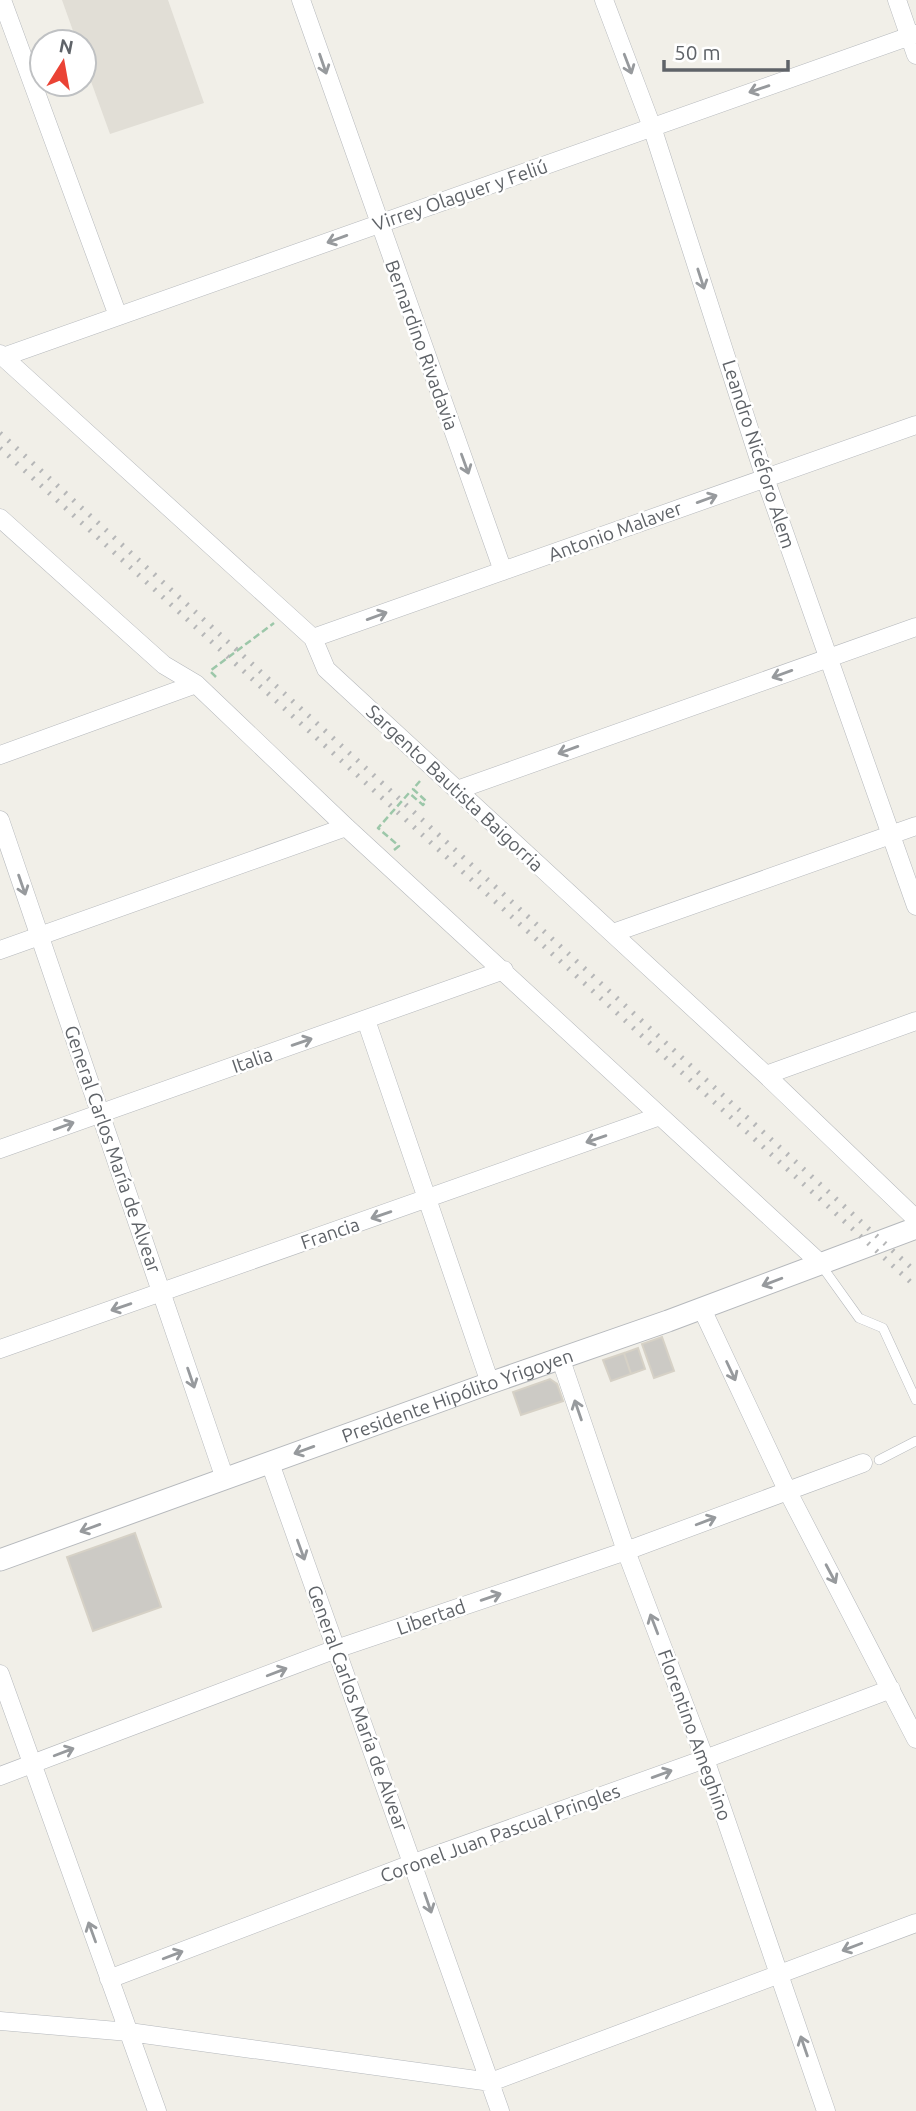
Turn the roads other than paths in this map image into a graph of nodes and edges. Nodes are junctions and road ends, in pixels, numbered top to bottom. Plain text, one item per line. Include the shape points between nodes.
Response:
1 (2, 0) edge
2 (301, 0) edge
3 (604, 0) edge
4 (897, 0) edge
5 (913, 35) edge
6 (916, 55) edge
7 (652, 127) junction
8 (379, 224) junction
9 (118, 316) junction
10 (2, 356) edge
11 (916, 425) edge
12 (765, 478) junction
13 (0, 518) edge
14 (503, 571) junction
15 (916, 627) edge
16 (313, 638) junction
17 (829, 658) junction
18 (196, 684) junction
19 (0, 755) edge
20 (457, 790) junction
21 (0, 820) edge
22 (916, 826) edge
23 (346, 827) junction
24 (891, 835) junction
25 (916, 906) edge
26 (613, 933) junction
27 (40, 936) junction
28 (0, 950) edge
29 (504, 970) junction
30 (366, 1020) junction
31 (916, 1021) edge
32 (766, 1075) junction
33 (101, 1113) junction
34 (660, 1116) junction
35 (0, 1149) edge
36 (427, 1199) junction
37 (916, 1219) edge
38 (916, 1228) edge
39 (820, 1263) junction
40 (162, 1292) junction
41 (702, 1309) junction
42 (0, 1349) edge
43 (561, 1360) junction
44 (490, 1384) junction
45 (916, 1400) edge
46 (916, 1441) edge
47 (871, 1461) joint
48 (270, 1463) junction
49 (225, 1479) junction
50 (787, 1490) junction
51 (626, 1551) junction
52 (0, 1560) edge
53 (336, 1650) junction
54 (0, 1674) edge
55 (891, 1689) junction
56 (916, 1739) edge
57 (705, 1759) junction
58 (32, 1764) junction
59 (0, 1776) edge
60 (414, 1863) junction
61 (916, 1923) edge
62 (779, 1974) junction
63 (109, 1979) junction
64 (0, 2021) edge
65 (129, 2032) junction
66 (491, 2082) junction
67 (157, 2111) edge
68 (500, 2111) edge
69 (826, 2111) edge

1 - 9 street
2 -> 8 street, Bernardino Rivadavia
3 -> 7 street, Leandro Nicéforo Alem
4 - 5 street
5 - 6 street
5 -> 7 street, Virrey Olaguer y Feliú
7 - 8 street, Virrey Olaguer y Feliú
7 -> 12 street, Leandro Nicéforo Alem
8 -> 9 street, Virrey Olaguer y Feliú
8 -> 14 street, Bernardino Rivadavia
9 - 10 street, Virrey Olaguer y Feliú
10 - 16 street, Sargento Bautista Baigorria
11 - 12 street, Antonio Malaver
14 -> 12 street, Antonio Malaver
12 - 17 street, Leandro Nicéforo Alem
13 - 18 street via 164,665
16 -> 14 street, Antonio Malaver
15 - 17 street
16 - 20 street, Sargento Bautista Baigorria via 326,669
17 -> 20 street
17 - 24 street, Leandro Nicéforo Alem
18 - 19 street
18 - 23 street
20 - 26 street, Sargento Bautista Baigorria
21 -> 27 street, General Carlos María de Alvear
22 - 24 street
23 - 27 street
23 - 29 street
24 - 25 street, Leandro Nicéforo Alem
24 - 26 street
26 - 32 street, Sargento Bautista Baigorria
27 - 28 street
27 - 33 street, General Carlos María de Alvear
29 - 30 street, Italia
29 - 34 street
33 -> 30 street, Italia
30 - 36 street
31 - 32 street
32 - 37 street, Sargento Bautista Baigorria
35 -> 33 street, Italia
33 - 40 street, General Carlos María de Alvear
34 -> 36 street, Francia
34 - 39 street
36 -> 40 street, Francia
36 - 44 street
38 - 39 street, Presidente Hipólito Yrigoyen
39 -> 41 street, Presidente Hipólito Yrigoyen
39 - 45 lane via 859,1318 883,1328
40 -> 42 street, Francia
40 -> 49 street, General Carlos María de Alvear
41 - 43 street, Presidente Hipólito Yrigoyen
41 -> 50 street
43 - 44 street, Presidente Hipólito Yrigoyen
51 -> 43 street, Florentino Ameghino
44 -> 48 street, Presidente Hipólito Yrigoyen
46 - 47 lane
47 - 50 street, Libertad
48 - 49 street, Presidente Hipólito Yrigoyen
48 -> 53 street, General Carlos María de Alvear
49 -> 52 street, Presidente Hipólito Yrigoyen
51 -> 50 street, Libertad
50 -> 55 street
53 -> 51 street, Libertad
57 -> 51 street, Florentino Ameghino
58 -> 53 street, Libertad
53 - 60 street, General Carlos María de Alvear
54 - 58 street
55 - 56 street
55 - 57 street, Coronel Juan Pascual Pringles
60 -> 57 street, Coronel Juan Pascual Pringles
57 - 62 street, Florentino Ameghino
58 - 59 street, Libertad
63 -> 58 street
63 -> 60 street, Coronel Juan Pascual Pringles
60 -> 66 street, General Carlos María de Alvear
61 -> 62 street
62 - 66 street
69 -> 62 street, Florentino Ameghino
63 - 65 street
64 - 65 street
65 - 66 street
65 - 67 street
66 - 68 street, General Carlos María de Alvear

